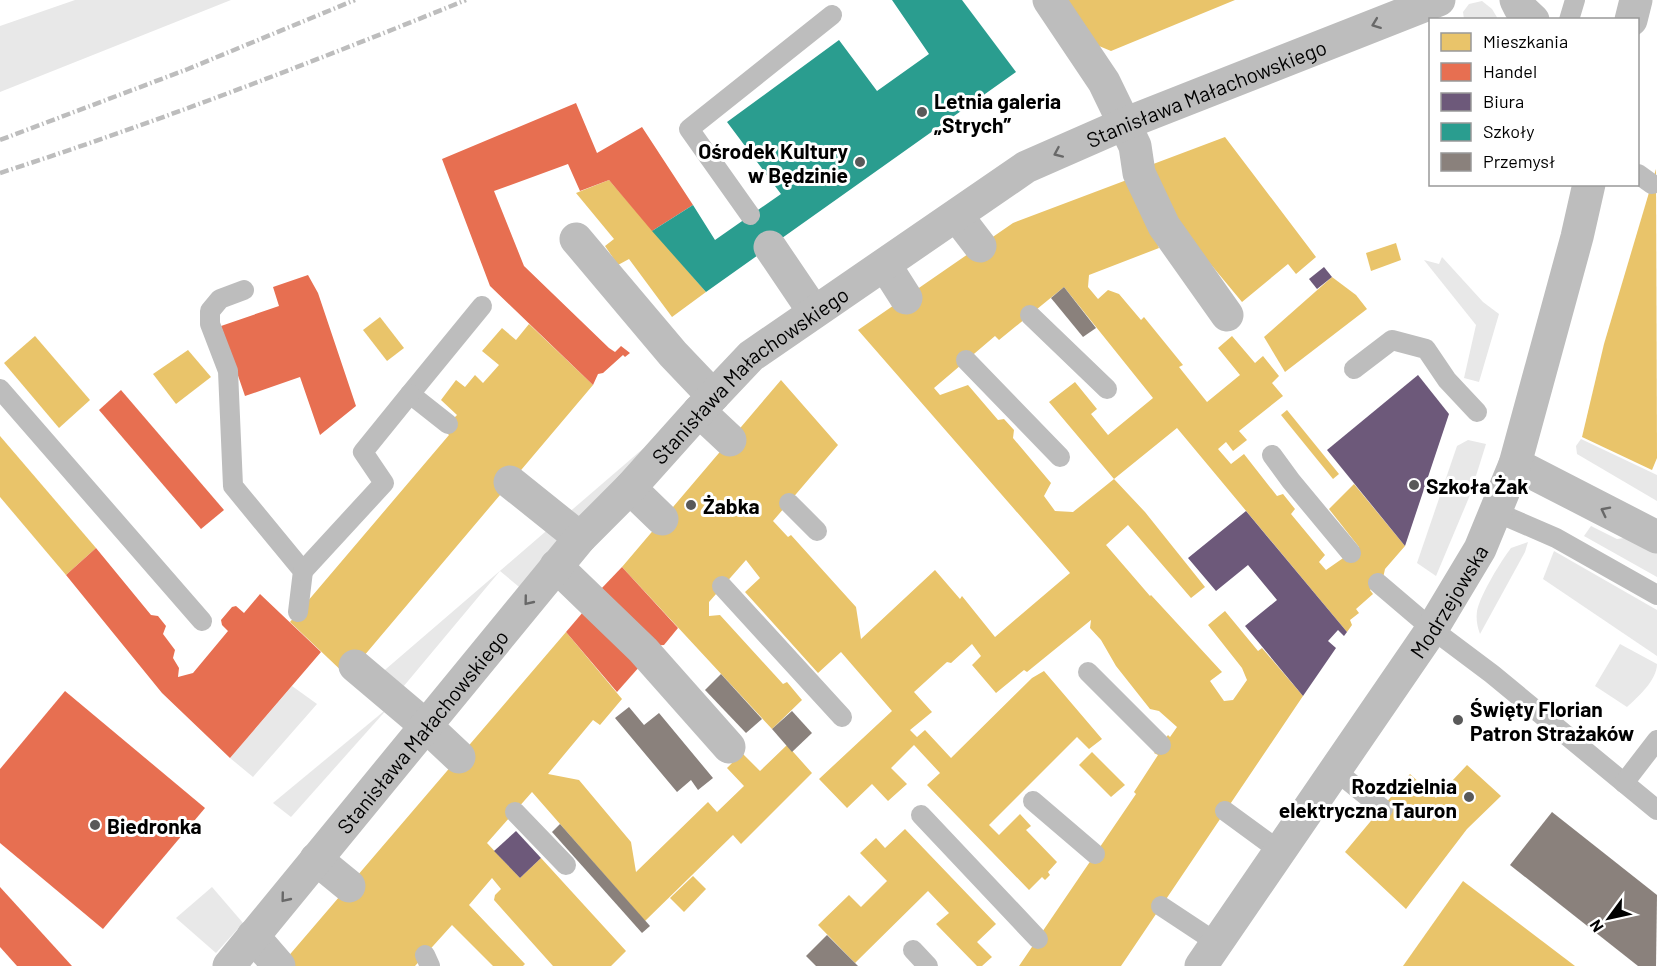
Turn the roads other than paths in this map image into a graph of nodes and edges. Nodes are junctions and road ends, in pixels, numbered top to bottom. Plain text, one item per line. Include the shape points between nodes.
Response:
1 (1049, 0) edge
2 (1516, 0) edge
3 (1575, 0) edge
4 (1636, 0) edge
5 (1434, 8) edge
6 (832, 15) dead end
7 (1531, 18) edge
8 (1570, 18) edge
9 (1632, 18) edge
10 (1124, 124) junction
11 (1589, 186) edge
12 (750, 215) dead end
13 (957, 216) junction
14 (576, 239) dead end
15 (980, 246) dead end
16 (770, 248) dead end
17 (885, 265) junction
18 (244, 290) dead end
19 (906, 298) dead end
20 (482, 306) dead end
21 (814, 312) junction
22 (1030, 315) dead end
23 (1227, 315) dead end
24 (966, 360) dead end
25 (1354, 369) dead end
26 (0, 389) edge
27 (1107, 389) dead end
28 (410, 394) junction
29 (706, 404) junction
30 (1477, 412) dead end
31 (448, 424) dead end
32 (730, 440) dead end
33 (1272, 454) dead end
34 (1060, 457) dead end
35 (1515, 464) junction
36 (510, 482) dead end
37 (630, 488) junction
38 (789, 502) dead end
39 (1496, 512) junction
40 (662, 519) dead end
41 (817, 531) dead end
42 (1657, 537) edge
43 (580, 538) junction
44 (1351, 553) dead end
45 (556, 566) junction
46 (303, 572) junction
47 (1378, 583) dead end
48 (722, 586) dead end
49 (1657, 595) edge
50 (298, 612) dead end
51 (202, 621) dead end
52 (1432, 629) junction
53 (355, 666) dead end
54 (1088, 672) dead end
55 (842, 717) dead end
56 (426, 726) junction
57 (1657, 740) edge
58 (1161, 745) dead end
59 (729, 747) dead end
60 (459, 757) dead end
61 (1336, 771) junction
62 (1624, 783) junction
63 (1033, 801) dead end
64 (1383, 809) dead end
65 (1657, 810) edge
66 (1225, 811) dead end
67 (514, 812) dead end
68 (921, 815) dead end
69 (1281, 852) junction
70 (1095, 854) dead end
71 (316, 859) junction
72 (566, 865) dead end
73 (349, 886) dead end
74 (1161, 906) dead end
75 (253, 936) junction
76 (1038, 939) dead end
77 (913, 950) dead end
78 (1209, 954) edge
79 (229, 966) edge
80 (279, 966) edge
81 (928, 966) edge

1 - 10 street via 1104,82
2 - 7 street
3 - 8 lane
4 - 9 street
5 -> 10 street, Stanisława Małachowskiego
6 - 12 lane via 689,129
10 -> 13 street, Stanisława Małachowskiego via 1026,167
10 - 23 street via 1135,146 1139,173 1164,226
11 - 35 street, Modrzejowska
13 - 15 street
13 - 17 street, Stanisława Małachowskiego
14 - 29 street via 674,354
16 - 21 street
17 - 19 street
17 - 21 street, Stanisława Małachowskiego
18 - 46 lane via 220,299 210,311 210,324 228,371 233,486
20 - 28 lane
21 - 29 street, Stanisława Małachowskiego via 751,356
22 - 27 lane
24 - 34 lane
25 - 30 lane via 1392,340 1426,349 1447,380
26 - 51 lane
28 - 31 lane
28 - 46 lane via 363,452 384,483
29 - 32 street
29 - 37 street, Stanisława Małachowskiego
33 - 44 lane
35 - 39 street, Modrzejowska
42 -> 35 street
36 - 43 street
37 - 40 street
37 - 43 street, Stanisława Małachowskiego
38 - 41 lane
39 - 49 lane via 1556,538
39 - 52 street, Modrzejowska via 1480,549
43 - 45 street, Stanisława Małachowskiego
45 -> 56 street, Stanisława Małachowskiego
45 - 59 street via 643,650
46 - 50 lane
47 - 52 lane
48 - 55 lane
52 - 61 street, Modrzejowska
52 - 62 lane
53 - 56 street
54 - 58 lane
56 - 60 street
56 - 71 street, Stanisława Małachowskiego
57 - 62 lane
61 - 64 lane
61 - 69 street, Modrzejowska
62 - 65 lane
63 - 70 lane
66 - 69 lane
67 - 72 lane
68 - 76 lane
69 - 78 street, Modrzejowska
71 - 73 street
71 -> 75 street, Stanisława Małachowskiego
74 - 78 lane
75 - 79 street, Stanisława Małachowskiego
75 - 80 street
77 - 81 lane

